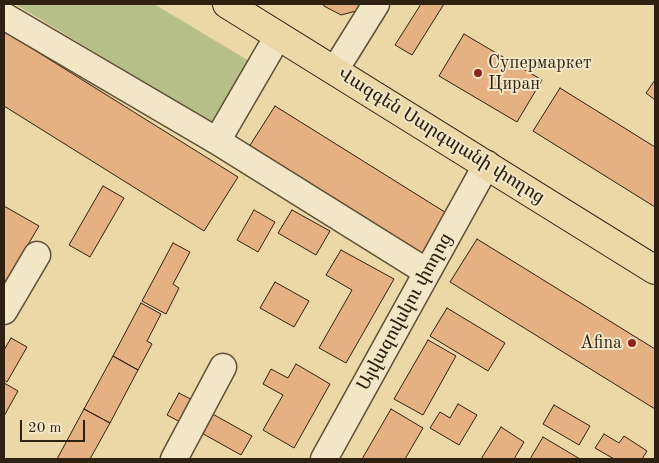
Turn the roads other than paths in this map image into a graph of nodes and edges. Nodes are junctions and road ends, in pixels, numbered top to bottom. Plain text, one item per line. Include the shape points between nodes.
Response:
1 (227, 4) edge
2 (376, 4) edge
3 (4, 16) edge
4 (278, 36) junction
5 (335, 70) junction
6 (217, 141) junction
7 (487, 164) junction
8 (37, 255) dead end
9 (655, 270) edge
10 (427, 272) junction
11 (4, 311) edge
12 (223, 367) dead end
13 (174, 459) edge
14 (324, 459) edge

1 - 4 highway, Վազգեն Սարգսյանի փողոց
2 - 5 street
3 - 6 street
4 - 5 highway, Վազգեն Սարգսյանի փողոց
4 - 6 street
5 - 7 highway, Վազգեն Սարգսյանի փողոց
6 - 10 street
7 - 9 highway, Վազգեն Սարգսյանի փողոց
7 - 10 street, Այվազովսկու փողոց
8 - 11 street
10 - 14 street, Այվազովսկու փողոց
12 - 13 street

